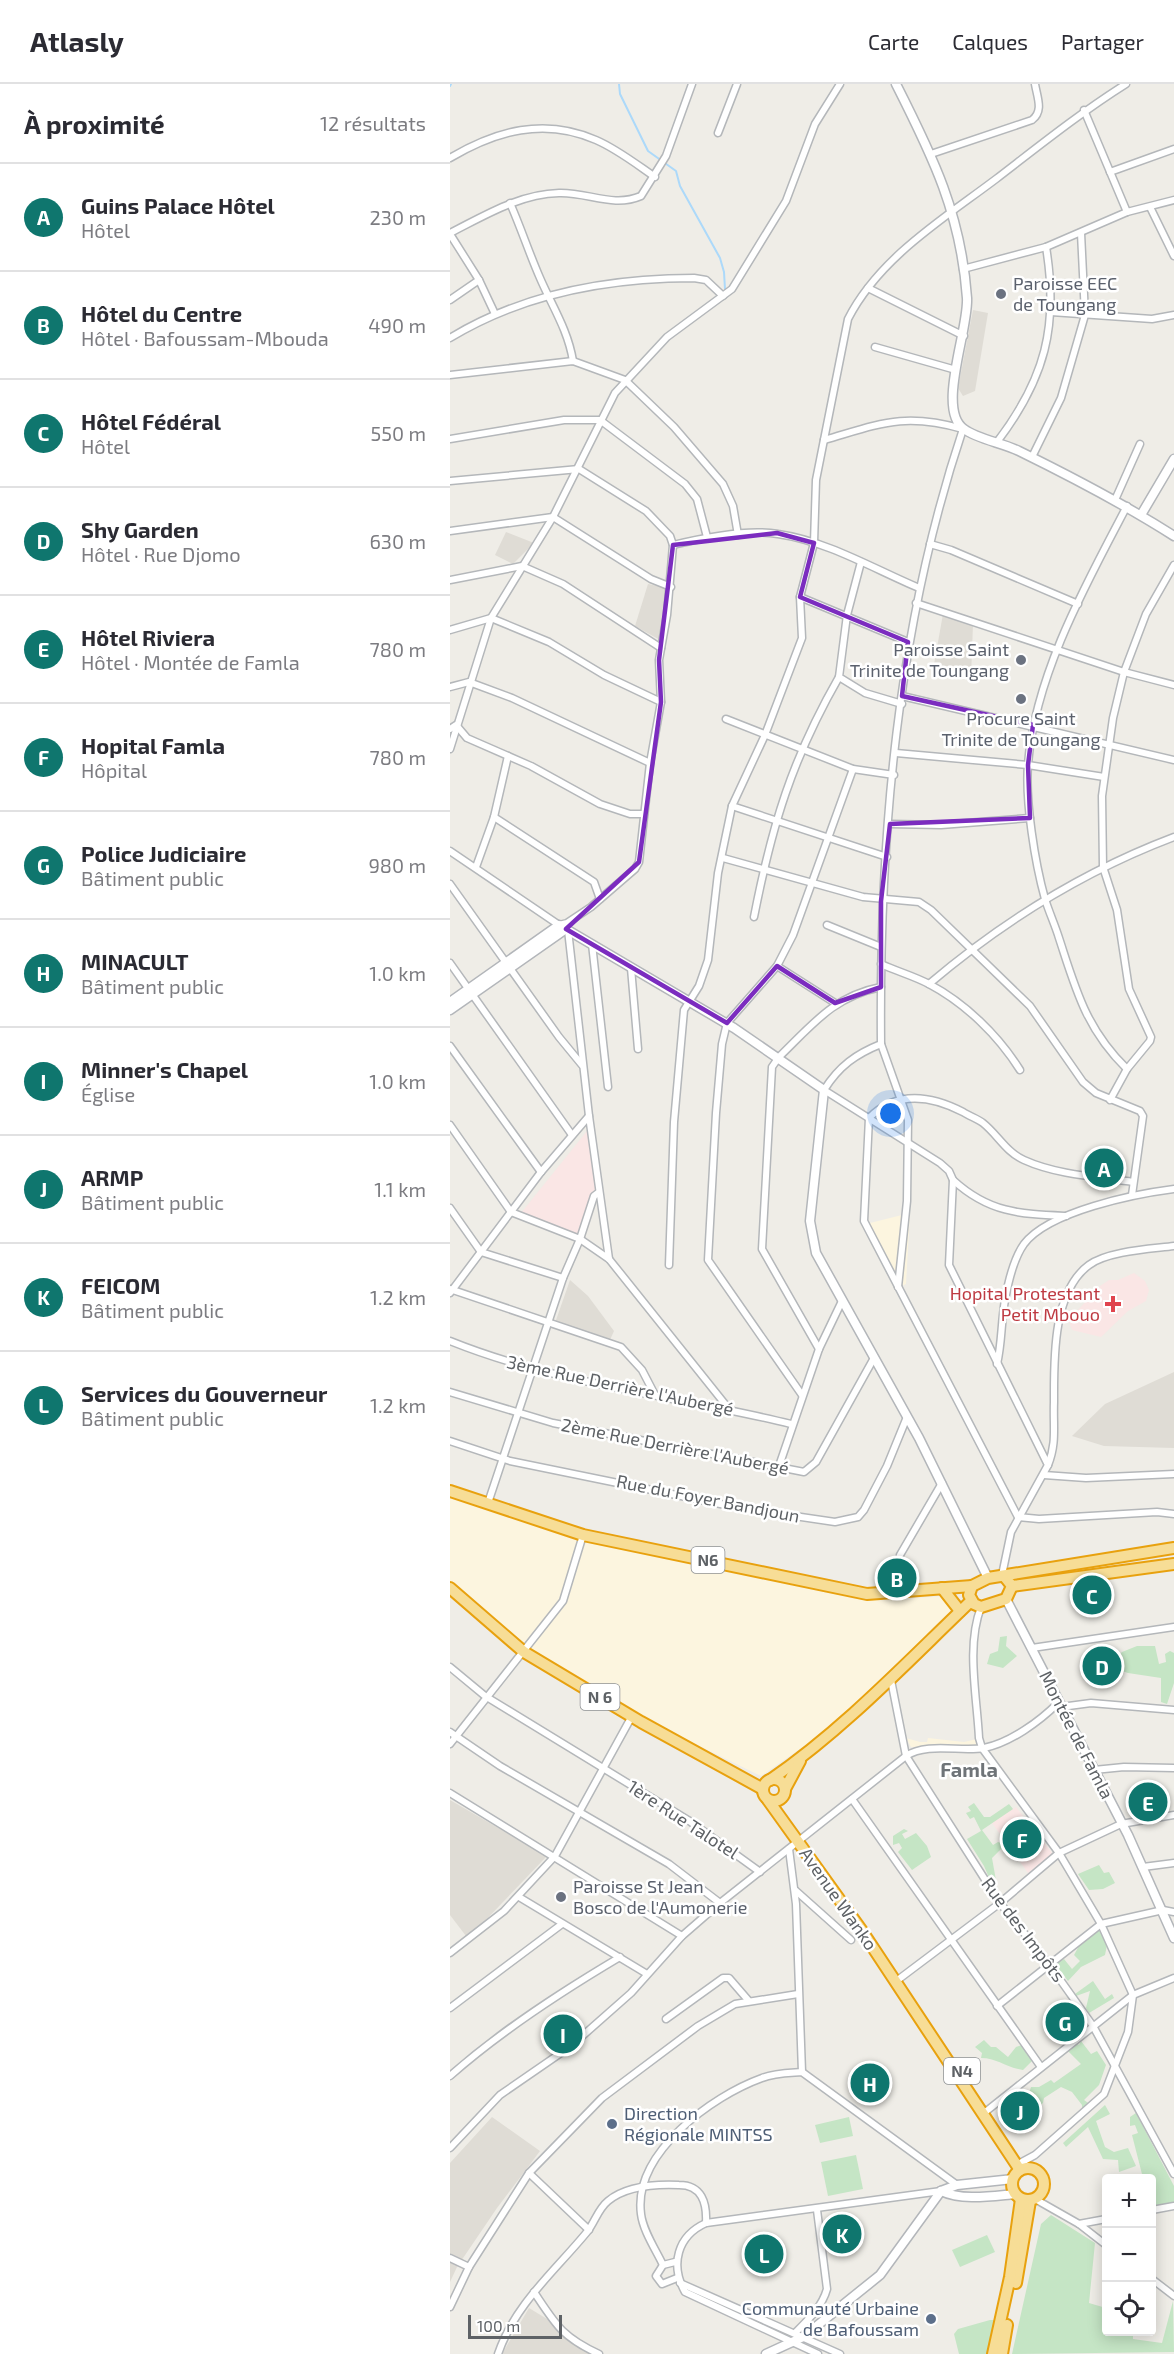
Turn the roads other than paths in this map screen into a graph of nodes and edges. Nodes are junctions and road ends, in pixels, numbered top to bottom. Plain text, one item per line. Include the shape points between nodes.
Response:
1 (692, 84) edge
2 (737, 84) edge
3 (840, 84) edge
4 (897, 84) edge
5 (1035, 84) edge
6 (1126, 84) edge
7 (1084, 110) junction
8 (718, 133) dead end
9 (1174, 148) edge
10 (931, 153) junction
11 (450, 158) edge
12 (1110, 172) junction
13 (656, 177) junction
14 (1174, 200) edge
15 (510, 203) junction
16 (1150, 207) junction
17 (952, 211) junction
18 (1127, 212) junction
19 (450, 233) edge
20 (1081, 233) junction
21 (1046, 247) junction
22 (1174, 256) edge
23 (963, 269) junction
24 (479, 280) junction
25 (868, 288) junction
26 (551, 296) junction
27 (723, 296) junction
28 (450, 300) edge
29 (1052, 312) junction
30 (495, 314) junction
31 (1085, 315) junction
32 (1174, 315) edge
33 (964, 336) junction
34 (450, 338) edge
35 (875, 346) dead end
36 (573, 361) junction
37 (956, 370) junction
38 (450, 375) edge
39 (625, 380) junction
40 (600, 420) junction
41 (963, 429) junction
42 (450, 439) edge
43 (824, 440) junction
44 (997, 442) junction
45 (1140, 444) dead end
46 (1032, 457) junction
47 (1174, 459) edge
48 (579, 469) junction
49 (450, 481) edge
50 (1114, 500) junction
51 (1127, 506) junction
52 (1141, 515) junction
53 (553, 517) junction
54 (450, 531) edge
55 (738, 535) junction
56 (1174, 536) edge
57 (707, 537) junction
58 (814, 543) junction
59 (673, 544) junction
60 (930, 544) junction
61 (861, 562) junction
62 (1174, 565) edge
63 (522, 566) junction
64 (450, 580) edge
65 (671, 587) junction
66 (919, 588) junction
67 (800, 597) junction
68 (916, 603) junction
69 (1078, 604) junction
70 (847, 615) junction
71 (491, 618) junction
72 (450, 630) edge
73 (908, 642) junction
74 (662, 648) junction
75 (1058, 649) junction
76 (1124, 672) junction
77 (839, 677) junction
78 (470, 682) junction
79 (1174, 685) edge
80 (450, 687) edge
81 (903, 696) junction
82 (661, 702) junction
83 (902, 704) junction
84 (726, 719) dead end
85 (1033, 725) junction
86 (453, 727) edge
87 (765, 735) junction
88 (1109, 743) junction
89 (450, 749) edge
90 (802, 750) junction
91 (896, 753) junction
92 (508, 756) junction
93 (1174, 760) edge
94 (650, 763) junction
95 (1028, 765) junction
96 (853, 769) junction
97 (894, 775) junction
98 (1104, 777) junction
99 (732, 806) junction
100 (644, 814) junction
101 (494, 817) junction
102 (1030, 818) junction
103 (775, 821) junction
104 (890, 824) junction
105 (1174, 837) edge
106 (828, 838) junction
107 (450, 851) edge
108 (887, 857) junction
109 (723, 858) junction
110 (476, 867) junction
111 (1103, 867) junction
112 (763, 868) junction
113 (811, 882) junction
114 (450, 884) edge
115 (600, 899) junction
116 (1045, 899) junction
117 (882, 901) junction
118 (754, 917) dead end
119 (827, 925) dead end
120 (565, 927) junction
121 (592, 943) junction
122 (881, 947) junction
123 (971, 949) junction
124 (450, 963) edge
125 (881, 964) junction
126 (508, 965) junction
127 (777, 966) junction
128 (631, 968) junction
129 (929, 984) junction
130 (881, 987) junction
131 (470, 992) junction
132 (688, 1001) junction
133 (450, 1002) edge
134 (835, 1003) junction
135 (450, 1010) edge
136 (727, 1023) junction
137 (882, 1044) junction
138 (450, 1046) edge
139 (638, 1048) dead end
140 (779, 1057) junction
141 (583, 1066) junction
142 (1127, 1069) junction
143 (1020, 1070) dead end
144 (608, 1087) dead end
145 (825, 1090) junction
146 (1110, 1101) junction
147 (902, 1102) junction
148 (588, 1116) junction
149 (869, 1118) junction
150 (450, 1125) edge
151 (572, 1135) junction
152 (909, 1144) junction
153 (541, 1172) junction
154 (953, 1180) junction
155 (1133, 1182) junction
156 (1174, 1189) edge
157 (598, 1193) junction
158 (1132, 1195) junction
159 (450, 1208) edge
160 (511, 1212) junction
161 (1067, 1216) junction
162 (580, 1239) junction
163 (1174, 1246) edge
164 (480, 1252) junction
165 (609, 1259) junction
166 (669, 1265) dead end
167 (563, 1278) junction
168 (898, 1287) junction
169 (451, 1291) edge
170 (842, 1301) junction
171 (548, 1324) junction
172 (450, 1341) edge
173 (819, 1348) junction
174 (874, 1358) junction
175 (996, 1365) junction
176 (532, 1370) junction
177 (450, 1392) edge
178 (655, 1395) junction
179 (802, 1395) junction
180 (729, 1409) junction
181 (518, 1413) junction
182 (907, 1417) junction
183 (791, 1424) junction
184 (450, 1441) edge
185 (504, 1459) junction
186 (1048, 1465) junction
187 (778, 1469) junction
188 (1174, 1474) edge
189 (1044, 1475) junction
190 (942, 1483) junction
191 (450, 1491) edge
192 (488, 1503) junction
193 (1174, 1514) edge
194 (1018, 1517) junction
195 (583, 1534) junction
196 (1174, 1548) edge
197 (900, 1555) dead end
198 (1174, 1563) edge
199 (1064, 1564) junction
200 (1003, 1575) junction
201 (1067, 1577) junction
202 (988, 1578) junction
203 (972, 1586) junction
204 (1012, 1586) junction
205 (450, 1588) edge
206 (942, 1588) junction
207 (1006, 1599) junction
208 (976, 1604) junction
209 (960, 1611) junction
210 (1174, 1627) edge
211 (1032, 1648) junction
212 (524, 1652) junction
213 (450, 1667) edge
214 (891, 1680) junction
215 (485, 1696) junction
216 (1060, 1705) junction
217 (1174, 1710) edge
218 (632, 1716) junction
219 (453, 1734) edge
220 (450, 1744) edge
221 (982, 1748) junction
222 (906, 1756) junction
223 (802, 1758) junction
224 (1174, 1768) edge
225 (604, 1769) junction
226 (1094, 1770) junction
227 (766, 1785) junction
228 (785, 1788) junction
229 (450, 1793) edge
230 (781, 1799) junction
231 (852, 1799) junction
232 (768, 1800) junction
233 (580, 1812) junction
234 (1174, 1815) edge
235 (1121, 1824) junction
236 (788, 1825) junction
237 (794, 1845) junction
238 (1059, 1853) junction
239 (555, 1856) junction
240 (1174, 1863) edge
241 (1143, 1867) junction
242 (760, 1872) junction
243 (795, 1890) junction
244 (519, 1897) junction
245 (720, 1903) junction
246 (999, 1903) junction
247 (1163, 1910) junction
248 (1174, 1912) edge
249 (562, 1924) junction
250 (1101, 1924) junction
251 (682, 1936) junction
252 (951, 1938) junction
253 (1174, 1938) edge
254 (851, 1940) dead end
255 (450, 1953) edge
256 (620, 1958) junction
257 (1049, 1964) junction
258 (647, 1974) junction
259 (894, 1978) junction
260 (1174, 1978) edge
261 (798, 1994) junction
262 (1133, 1995) junction
263 (748, 2000) junction
264 (997, 2006) junction
265 (450, 2008) edge
266 (666, 2019) dead end
267 (1093, 2026) junction
268 (1041, 2067) junction
269 (1115, 2070) junction
270 (802, 2072) junction
271 (450, 2076) edge
272 (986, 2111) junction
273 (450, 2148) edge
274 (1020, 2170) junction
275 (529, 2173) junction
276 (1174, 2174) edge
277 (957, 2185) junction
278 (645, 2186) junction
279 (941, 2191) junction
280 (1025, 2198) junction
281 (1174, 2206) edge
282 (817, 2210) junction
283 (1156, 2210) edge
284 (1102, 2220) edge
285 (706, 2223) junction
286 (1079, 2224) junction
287 (589, 2230) junction
288 (1102, 2241) edge
289 (450, 2259) edge
290 (675, 2262) junction
291 (663, 2265) junction
292 (469, 2267) junction
293 (678, 2281) junction
294 (1156, 2282) edge
295 (534, 2292) junction
296 (1174, 2296) edge
297 (450, 2307) edge
298 (798, 2338) junction
299 (498, 2354) edge
300 (600, 2354) edge
301 (766, 2354) edge
302 (818, 2354) edge
303 (840, 2354) edge
304 (993, 2354) edge
305 (1002, 2354) edge

1 - 13 street
2 - 8 street
3 - 27 street via 815,124 786,201 742,275
4 - 10 street
5 - 10 street via 1040,109 1032,120
6 - 7 street
7 - 12 street
7 - 17 street
9 - 12 street
10 - 17 street
11 - 13 street via 488,137 531,128 595,140
12 - 18 street
13 - 15 street via 641,196 630,201 559,193
14 - 16 street
15 - 19 street
15 - 26 street via 540,279
16 - 18 street
16 - 22 street
17 - 23 street
17 - 25 street via 911,243
18 - 20 street
19 - 24 street
20 - 21 street
20 - 31 street
21 - 23 street
21 - 29 street
23 - 33 street via 967,299
24 - 28 street
24 - 30 street
25 - 33 street
25 - 43 street via 848,319
26 - 27 street via 619,281 694,278 706,280
26 - 30 street
26 - 36 street via 570,342
27 - 39 street via 667,337
29 - 31 street
29 - 44 street via 1034,385
30 - 34 street
31 - 32 street via 1152,319
31 - 46 street via 1061,398
33 - 37 street
35 - 37 street
36 - 38 street
36 - 39 street
37 - 41 street via 952,390 954,413
39 - 40 street
39 - 55 street via 674,427 723,484 733,506
40 - 42 street via 564,420
40 - 48 street
40 - 57 street via 686,484 696,499
41 - 43 street via 909,419 888,421
41 - 44 street
41 - 60 street
43 - 58 street via 816,480
44 - 46 street
45 - 50 street
46 - 50 street
47 - 52 street
48 - 49 street
48 - 53 street
48 - 59 street via 646,512
50 - 51 street
51 - 52 street
51 - 69 street
52 - 56 street
53 - 54 street
53 - 63 street
53 - 65 street via 651,579
55 - 57 street
55 - 58 street via 777,533
57 - 59 street
58 - 61 street
58 - 67 street
59 - 65 street
60 - 66 street
60 - 69 street
61 - 66 street
61 - 70 street
62 - 76 street via 1146,614
63 - 64 street
63 - 71 street
63 - 74 street via 563,584
65 - 74 street
66 - 68 street
67 - 70 street
67 - 87 street via 802,638
68 - 73 street
68 - 75 street
69 - 75 street
70 - 73 street
70 - 77 street
71 - 72 street
71 - 78 street
71 - 82 street via 549,642 604,675
73 - 81 street
74 - 82 street
75 - 76 street
75 - 85 street
76 - 79 street
76 - 88 street
77 - 83 street via 865,693
77 - 90 street
78 - 80 street
78 - 86 street
78 - 94 street
81 - 83 street
81 - 85 street
82 - 94 street
83 - 91 street
84 - 87 street
85 - 88 street
85 - 95 street
86 - 89 street
86 - 92 street via 467,738
87 - 90 street
87 - 99 street
88 - 93 street
88 - 98 street
90 - 96 street
90 - 103 street
91 - 95 street
91 - 97 street
92 - 100 street via 600,804 630,814
92 - 101 street
94 - 100 street
95 - 98 street
95 - 102 street
96 - 97 street
96 - 106 street
97 - 104 street
98 - 111 street
99 - 103 street
99 - 109 street
100 - 115 street via 641,855 635,870
101 - 110 street
101 - 115 street via 594,882
102 - 104 street via 969,824
102 - 116 street
103 - 106 street
103 - 112 street
104 - 108 street
105 - 111 street
106 - 108 street
106 - 113 street
107 - 110 street
108 - 117 street
109 - 112 street
109 - 132 street via 708,960 699,986
110 - 120 street
111 - 116 street
111 - 142 street via 1117,910 1129,989 1151,1036
112 - 113 street
112 - 118 street
113 - 117 street
113 - 127 street via 793,935
114 - 126 street
115 - 120 street
116 - 123 street
116 - 142 street via 1075,991 1094,1031
117 - 122 street
117 - 123 street via 919,902
119 - 122 street
120 - 121 street
120 - 126 street
120 - 141 street
121 - 128 street
121 - 144 street
122 - 125 street
123 - 129 street
123 - 146 street via 1030,1006 1083,1082
124 - 131 street
125 - 129 street
125 - 130 street
126 - 131 street
126 - 141 street
127 - 134 street
127 - 136 street
128 - 132 street
128 - 139 street
129 - 143 street via 995,1035
130 - 134 street
130 - 137 street
131 - 133 street
131 - 135 street
131 - 151 street
132 - 136 street
132 - 166 street via 679,1057
134 - 140 street
136 - 140 street
136 - 179 street via 716,1113 708,1260
137 - 145 street via 853,1057
137 - 147 street
138 - 153 street
140 - 145 street
140 - 173 street via 771,1078 762,1249
141 - 148 street
142 - 146 street
145 - 149 street
145 - 170 street via 811,1236
146 - 155 street via 1140,1111 1143,1116
147 - 149 street via 884,1106
147 - 152 street
147 - 155 street via 925,1097 941,1101 983,1123 1008,1150 1025,1161
148 - 151 street
148 - 157 street
149 - 152 street
149 - 168 street via 864,1221
150 - 160 street
151 - 153 street
152 - 154 street via 940,1162
152 - 168 street
153 - 160 street
154 - 161 street via 990,1206
154 - 175 street via 949,1265
155 - 158 street
156 - 158 street
157 - 162 street
157 - 165 street
158 - 161 street
159 - 164 street
160 - 162 street
160 - 164 street
161 - 175 street via 1037,1231 1024,1245 1005,1300
162 - 165 street
162 - 167 street
163 - 186 street via 1116,1255 1090,1264 1075,1281 1061,1309 1054,1387 1055,1447
164 - 167 street
164 - 169 street
165 - 180 street
167 - 171 street
168 - 194 street
169 - 171 street
170 - 173 street
170 - 174 street
171 - 176 street
171 - 178 street via 621,1347 642,1370
172 - 176 street, 3ème Rue Derrière l'Aubergé
173 - 179 street
174 - 182 street
174 - 187 street, 2ème Rue Derrière l'Aubergé via 812,1468 804,1472
175 - 186 street
176 - 178 street, 3ème Rue Derrière l'Aubergé
176 - 181 street
177 - 181 street, 2ème Rue Derrière l'Aubergé
178 - 180 street, 3ème Rue Derrière l'Aubergé
179 - 183 street
180 - 183 street, 3ème Rue Derrière l'Aubergé
181 - 185 street
181 - 187 street, 2ème Rue Derrière l'Aubergé
182 - 185 street, Rue du Foyer Bandjoun via 864,1510 847,1521 791,1517
182 - 190 street
183 - 187 street
184 - 185 street, Rue du Foyer Bandjoun
185 - 192 street
186 - 189 street
188 - 189 street via 1086,1478
189 - 194 street
190 - 197 street
190 - 202 street
191 - 192 highway, N6
192 - 195 highway, N6
193 - 194 street
194 - 200 street via 1004,1554
195 - 206 highway, N6 via 867,1594
195 - 212 street via 563,1601
196 - 199 highway
198 - 201 highway
199 - 200 highway
199 - 201 highway
200 - 202 highway
200 - 204 highway
201 - 204 highway
202 - 203 highway
203 - 206 highway, N6
203 - 208 highway via 969,1595
204 - 207 highway
205 - 212 highway, N 6
206 - 209 highway
207 - 208 highway
207 - 211 street, Montée de Famla
208 - 209 highway
208 - 221 street via 974,1650
209 - 214 highway
210 - 211 street
211 - 216 street, Montée de Famla
212 - 215 street
212 - 218 highway, N 6
213 - 215 street, 1ère Rue Talotel
214 - 222 street, Rue des Impôts
214 - 223 highway
215 - 219 street
215 - 225 street, 1ère Rue Talotel
216 - 217 street via 1091,1703
216 - 221 street via 1005,1740
216 - 226 street, Montée de Famla
218 - 225 street
218 - 227 highway, N 6
219 - 220 street
219 - 233 street
221 - 222 street via 918,1750
221 - 238 street
222 - 231 street
222 - 246 street, Rue des Impôts
223 - 227 highway
223 - 228 highway
224 - 226 street
225 - 233 street
225 - 242 street, 1ère Rue Talotel via 688,1820
226 - 235 street, Montée de Famla
227 - 228 highway via 778,1780
227 - 232 highway, Avenue Wanko
228 - 230 highway
229 - 239 street
230 - 232 highway
230 - 236 highway, Avenue Wanko / N4
231 - 237 street
231 - 252 street
232 - 236 highway, Avenue Wanko / N4
233 - 239 street
233 - 245 street via 669,1864
234 - 235 street
235 - 238 street
235 - 241 street, Montée de Famla
236 - 237 highway, Avenue Wanko / N4
237 - 242 street
237 - 243 street
237 - 259 highway, Avenue Wanko / N4
238 - 246 street
238 - 250 street
239 - 244 street
239 - 251 street
240 - 241 street
241 - 247 street, Montée de Famla
242 - 245 street
243 - 254 street
243 - 261 street
244 - 249 street
244 - 255 street
245 - 251 street
246 - 252 street
246 - 257 street, Rue des Impôts
247 - 248 street
247 - 250 street
247 - 253 street, Montée de Famla
249 - 256 street
249 - 265 street
250 - 257 street
250 - 262 street
251 - 258 street
252 - 259 street
252 - 264 street
256 - 258 street
256 - 271 street via 550,2001
257 - 264 street
257 - 267 street, Rue des Impôts
258 - 273 street via 571,2046 501,2096
259 - 272 highway, Avenue Wanko / N4
260 - 262 street
261 - 263 street
261 - 270 street
262 - 267 street
262 - 269 street via 1128,2031
263 - 266 street via 729,1978 723,1978
263 - 275 street via 698,2026 602,2098
264 - 268 street
267 - 268 street
267 - 269 street, Rue des Impôts
268 - 272 street
269 - 274 street via 1104,2094
269 - 276 street, Rue des Impôts
270 - 277 street
270 - 278 street via 763,2077 696,2114 661,2150
272 - 274 highway, Avenue Wanko / N4
274 - 277 street
274 - 280 highway
274 - 280 highway via 1036,2170 1043,2178 1044,2188
275 - 287 street
275 - 292 street
277 - 279 street
278 - 285 street via 695,2188 706,2204
278 - 287 street via 608,2201
278 - 291 street via 641,2216
279 - 280 street via 951,2196
279 - 282 street
279 - 298 street via 880,2274
280 - 286 street
280 - 304 highway
280 - 305 highway
281 - 283 street
282 - 285 street
282 - 298 street via 827,2289
284 - 286 street
285 - 290 street via 692,2232
286 - 288 street
287 - 295 street
289 - 292 street
290 - 291 street
290 - 293 street
291 - 293 street via 656,2272 660,2283
292 - 297 street
293 - 298 street via 685,2292
294 - 296 street
295 - 299 street
295 - 300 street via 568,2338
298 - 301 street
298 - 302 street
298 - 303 street

